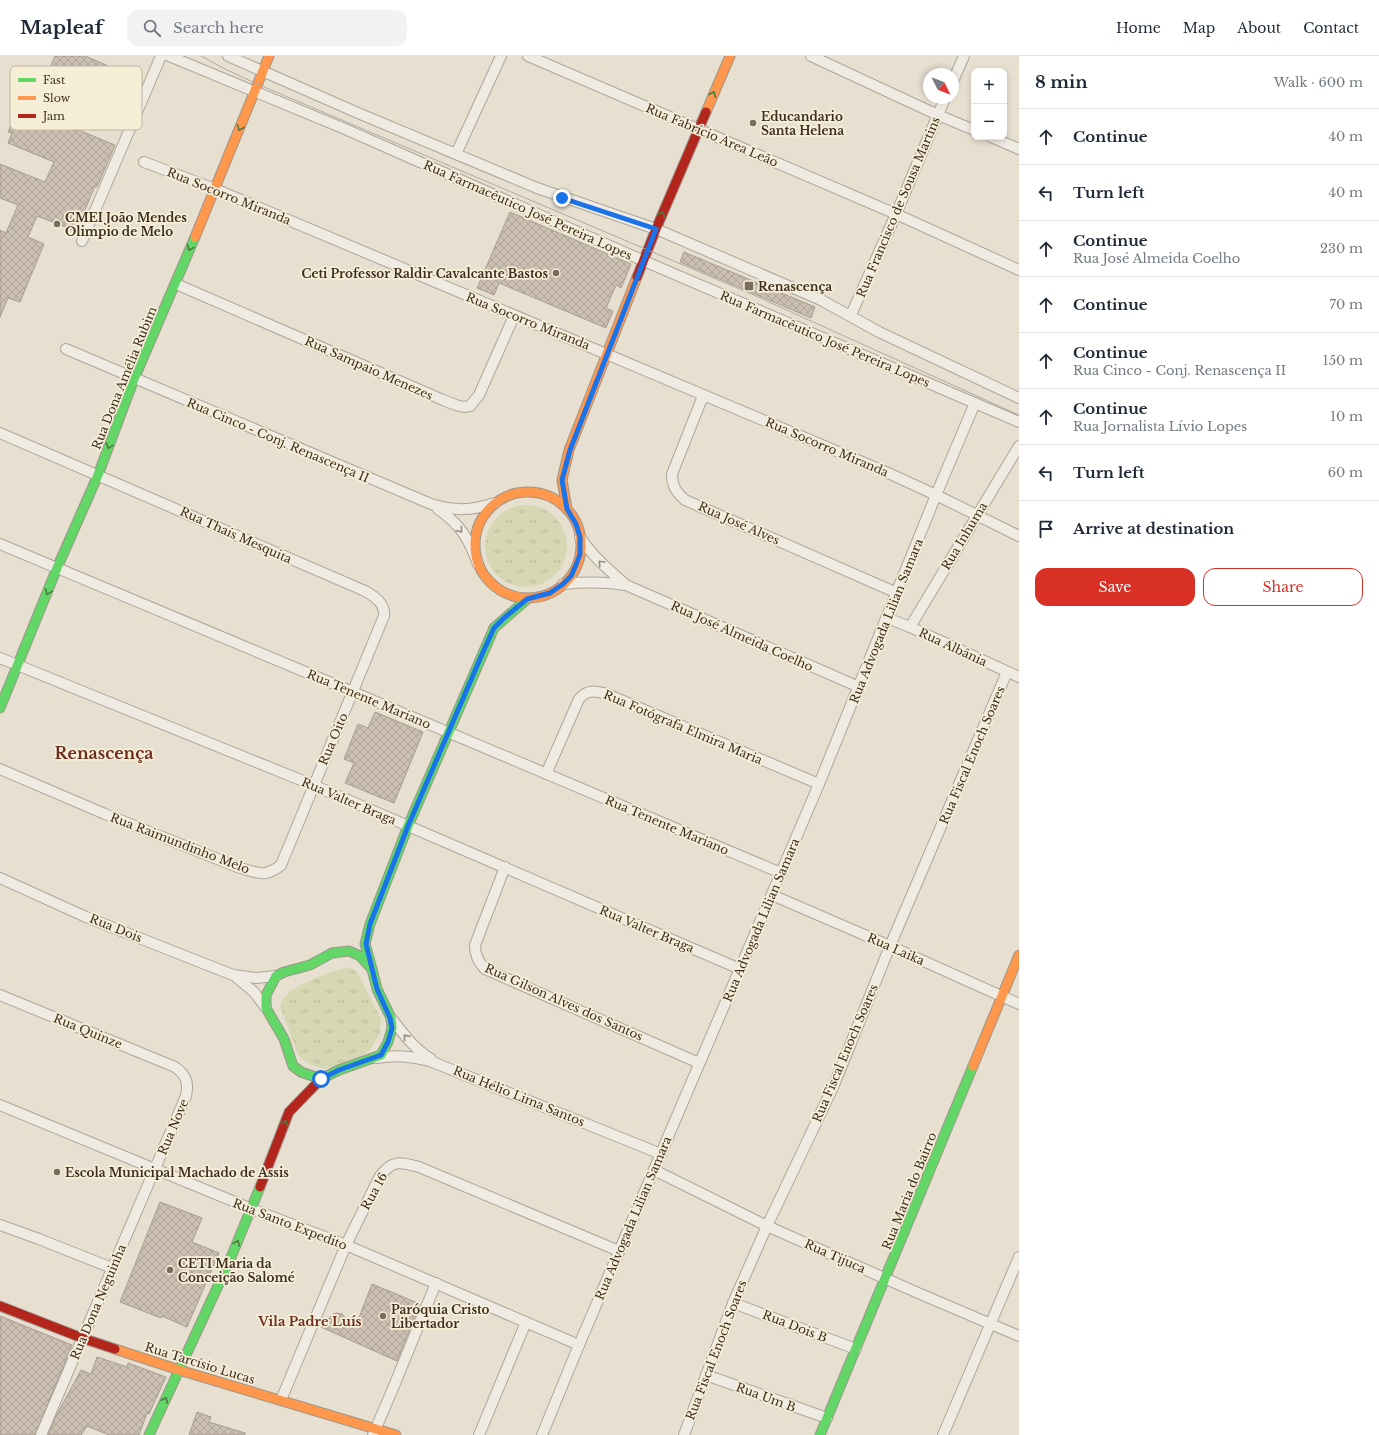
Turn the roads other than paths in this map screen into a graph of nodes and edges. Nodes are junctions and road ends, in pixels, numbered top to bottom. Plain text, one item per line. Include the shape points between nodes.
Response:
1 (161, 56) edge
2 (169, 56) edge
3 (228, 56) edge
4 (269, 56) edge
5 (501, 56) edge
6 (528, 56) edge
7 (730, 56) edge
8 (811, 56) edge
9 (964, 56) edge
10 (959, 68) edge
11 (262, 72) junction
12 (254, 92) junction
13 (142, 100) edge
14 (943, 104) edge
15 (938, 115) junction
16 (698, 129) junction
17 (971, 129) edge
18 (129, 130) edge
19 (998, 140) edge
20 (1019, 149) edge
21 (456, 154) junction
22 (144, 162) dead end
23 (215, 189) junction
24 (896, 214) junction
25 (656, 229) junction
26 (82, 241) dead end
27 (644, 261) junction
28 (1019, 270) edge
29 (176, 284) junction
30 (850, 315) junction
31 (514, 316) junction
32 (66, 349) dead end
33 (607, 354) junction
34 (134, 379) junction
35 (703, 396) junction
36 (1019, 398) edge
37 (975, 403) junction
38 (1019, 422) edge
39 (0, 433) edge
40 (1019, 446) edge
41 (98, 475) junction
42 (936, 495) junction
43 (495, 503) junction
44 (431, 504) junction
45 (567, 509) junction
46 (976, 515) junction
47 (1019, 536) edge
48 (580, 537) junction
49 (0, 544) edge
50 (478, 564) junction
51 (57, 568) junction
52 (563, 584) junction
53 (626, 585) junction
54 (897, 593) junction
55 (527, 599) junction
56 (887, 618) junction
57 (910, 627) junction
58 (0, 658) edge
59 (18, 666) junction
60 (1007, 672) junction
61 (1019, 677) edge
62 (859, 687) junction
63 (353, 692) junction
64 (0, 708) edge
65 (449, 732) junction
66 (0, 769) edge
67 (546, 774) junction
68 (819, 784) junction
69 (313, 785) junction
70 (408, 826) junction
71 (505, 867) junction
72 (780, 873) junction
73 (0, 878) edge
74 (772, 895) junction
75 (890, 946) junction
76 (1019, 955) edge
77 (372, 969) junction
78 (740, 969) junction
79 (233, 975) junction
80 (276, 976) junction
81 (0, 995) edge
82 (1002, 997) junction
83 (1019, 1004) edge
84 (266, 1008) junction
85 (390, 1018) junction
86 (373, 1058) junction
87 (699, 1063) junction
88 (175, 1067) joint
89 (449, 1068) junction
90 (321, 1079) junction
91 (0, 1105) edge
92 (661, 1154) junction
93 (155, 1168) junction
94 (654, 1170) junction
95 (252, 1209) junction
96 (0, 1225) edge
97 (767, 1226) junction
98 (346, 1245) junction
99 (619, 1251) junction
100 (1019, 1257) edge
101 (112, 1268) junction
102 (886, 1279) junction
103 (436, 1283) junction
104 (734, 1303) junction
105 (0, 1306) edge
106 (526, 1322) junction
107 (990, 1323) junction
108 (1019, 1336) edge
109 (82, 1338) junction
110 (579, 1345) junction
111 (856, 1349) junction
112 (179, 1370) junction
113 (706, 1375) junction
114 (281, 1400) junction
115 (827, 1418) junction
116 (374, 1432) edge
117 (41, 1435) edge
118 (149, 1435) edge
119 (396, 1435) edge
120 (478, 1435) edge
121 (542, 1435) edge
122 (684, 1435) edge
123 (820, 1435) edge
124 (943, 1435) edge

1 - 13 street
2 - 12 street, Rua Farmacêutico José Pereira Lopes
3 - 11 street, Rua Farmacêutico José Pereira Lopes
4 - 11 street, Rua Dona Amélia Rubim
5 - 21 street
6 - 16 street, Rua Fabrício Area Leão
16 -> 7 street
8 - 15 street
9 - 10 street
11 - 12 street, Rua Dona Amélia Rubim
11 - 21 street, Rua Farmacêutico José Pereira Lopes
12 -> 23 street, Rua Dona Amélia Rubim
12 - 27 street, Rua Farmacêutico José Pereira Lopes via 345,129
14 - 15 street, Rua Francisco de Sousa Martins
15 - 17 street
15 - 24 street, Rua Francisco de Sousa Martins
16 - 24 street, Rua Fabrício Area Leão
25 -> 16 street
18 - 26 street
19 - 20 street
21 - 25 street, Rua Farmacêutico José Pereira Lopes via 536,188
22 - 23 street, Rua Socorro Miranda
23 -> 29 street, Rua Dona Amélia Rubim
23 - 31 street, Rua Socorro Miranda
24 - 28 street, Rua Fabrício Area Leão
24 - 30 street, Rua Francisco de Sousa Martins
25 - 27 street
25 - 30 street, Rua Farmacêutico José Pereira Lopes
27 - 33 street
27 - 37 street, Rua Farmacêutico José Pereira Lopes
29 - 31 street, Rua Sampaio Menezes via 464,407 470,406 479,395
29 - 34 street, Rua Dona Amélia Rubim
30 - 36 street, Rua Farmacêutico José Pereira Lopes via 879,332
31 - 33 street, Rua Socorro Miranda
32 - 34 street, Rua Cinco - Conj. Renascença II
33 - 35 street, Rua Socorro Miranda
33 - 45 street via 570,450 562,480
34 -> 41 street, Rua Dona Amélia Rubim
34 - 44 street, Rua Cinco - Conj. Renascença II
35 - 42 street, Rua Socorro Miranda
35 - 54 street, Rua José Alves via 672,474 678,494 685,500
37 - 38 street, Rua Farmacêutico José Pereira Lopes
37 - 42 street, Rua Advogada Lilian Samara
39 - 41 street, Rua Thaís Mesquita
40 - 46 street, Rua Inhuma
41 - 51 street, Rua Dona Amélia Rubim
41 - 63 street, Rua Thaís Mesquita via 376,598 383,607 384,616
42 - 46 street, Rua Socorro Miranda
42 - 54 street, Rua Advogada Lilian Samara
43 - 44 street, Rua Cinco - Conj. Renascença II via 461,510
43 - 45 street via 522,492 536,492 550,497
43 - 50 street via 483,516 476,531 474,548
44 -> 50 street via 446,514 464,533
45 - 48 street
46 - 47 street, Rua Socorro Miranda
46 - 57 street, Rua Inhuma
48 - 52 street via 580,554 571,576
53 -> 48 street via 603,565
49 - 51 street, Rua Tenente Mariano
50 - 55 street via 494,587 506,594
51 -> 59 street, Rua Dona Amélia Rubim
51 - 63 street, Rua Tenente Mariano
52 - 53 street via 588,582
52 - 55 street via 550,593
53 - 62 street, Rua José Almeida Coelho
54 - 56 street, Rua Advogada Lilian Samara
55 - 65 street via 494,628
56 - 57 street, Rua Albânia
56 - 62 street, Rua Advogada Lilian Samara
57 - 60 street, Rua Albânia
58 - 59 street, Rua Valter Braga
59 - 64 street, Rua Dona Amélia Rubim
59 - 69 street, Rua Valter Braga
60 - 61 street, Rua Albânia
60 - 75 street, Rua Fiscal Enoch Soares
62 - 68 street, Rua Advogada Lilian Samara
63 - 65 street, Rua Tenente Mariano
63 - 69 street, Rua Oito
65 - 67 street, Rua Tenente Mariano
65 - 70 street
66 - 69 street, Rua Raimundinho Melo via 105,814 260,874 273,871 281,865
67 - 68 street, Rua Fotógrafa Elmira Maria via 579,699 593,691 607,694
67 - 72 street, Rua Tenente Mariano
68 - 72 street, Rua Advogada Lilian Samara
69 - 70 street, Rua Valter Braga
70 - 71 street, Rua Valter Braga
70 - 77 street via 370,924 366,944
71 - 78 street, Rua Valter Braga
71 - 87 street, Rua Gilson Alves dos Santos via 475,945 480,964 485,969
72 - 74 street, Rua Advogada Lilian Samara
73 - 79 street, Rua Dois via 86,917
74 - 75 street, Rua Laika
74 - 78 street, Rua Advogada Lilian Samara
75 - 82 street, Rua Laika
75 - 97 street, Rua Fiscal Enoch Soares via 834,1085
76 - 82 street, Rua Maria do Bairro
77 - 80 street via 360,956 349,951 332,953 310,965
77 - 85 street via 377,989
78 - 87 street, Rua Advogada Lilian Samara
79 - 80 street via 256,978
79 - 84 street via 254,992
80 - 84 street via 266,995
81 - 88 street, Rua Quinze
82 - 83 street, Rua Laika
82 - 102 street, Rua Maria do Bairro
84 - 90 street via 284,1039 293,1066 301,1072
85 - 86 street via 392,1028 388,1042 381,1055
89 -> 85 street via 417,1049
86 - 89 street, Rua Hélio Lima Santos via 408,1056
86 - 90 street
87 - 92 street, Rua Advogada Lilian Samara
88 - 93 street, Rua Nove via 186,1077 187,1091
89 - 92 street, Rua Hélio Lima Santos
95 -> 90 street via 289,1112
91 - 93 street, Rua Santo Expedito
92 - 94 street, Rua Advogada Lilian Samara
93 - 95 street, Rua Santo Expedito
93 - 101 street, Rua Dona Neguinha
94 - 97 street, Rua Tijuca
94 - 99 street, Rua Advogada Lilian Samara
95 - 98 street, Rua Santo Expedito
112 -> 95 street
96 - 101 street
97 - 102 street, Rua Tijuca
97 - 104 street, Rua Fiscal Enoch Soares
98 - 99 street, Rua 16 via 380,1176 389,1166 398,1162 419,1167
98 - 103 street, Rua Santo Expedito
98 - 114 street, Rua 16
99 - 110 street, Rua Advogada Lilian Samara
100 - 107 street
101 - 109 street, Rua Dona Neguinha
102 - 107 street, Rua Tijuca
102 - 111 street, Rua Maria do Bairro
103 - 106 street, Rua Santo Expedito
103 - 116 street
104 - 111 street, Rua Dois B
104 - 113 street, Rua Fiscal Enoch Soares
105 - 109 street, Rua Tarcísio Lucas
106 - 110 street, Rua Santo Expedito
106 - 120 street
107 - 108 street, Rua Tijuca
107 - 124 street
109 - 112 street, Rua Tarcísio Lucas
109 - 117 street, Rua Dona Neguinha
110 - 121 street, Rua Advogada Lilian Samara
111 - 115 street, Rua Maria do Bairro
112 - 114 street, Rua Tarcísio Lucas
118 -> 112 street
113 - 115 street, Rua Um B
113 - 122 street, Rua Fiscal Enoch Soares
114 - 116 street, Rua Tarcísio Lucas
115 - 123 street, Rua Maria do Bairro
116 - 119 street, Rua Tarcísio Lucas

